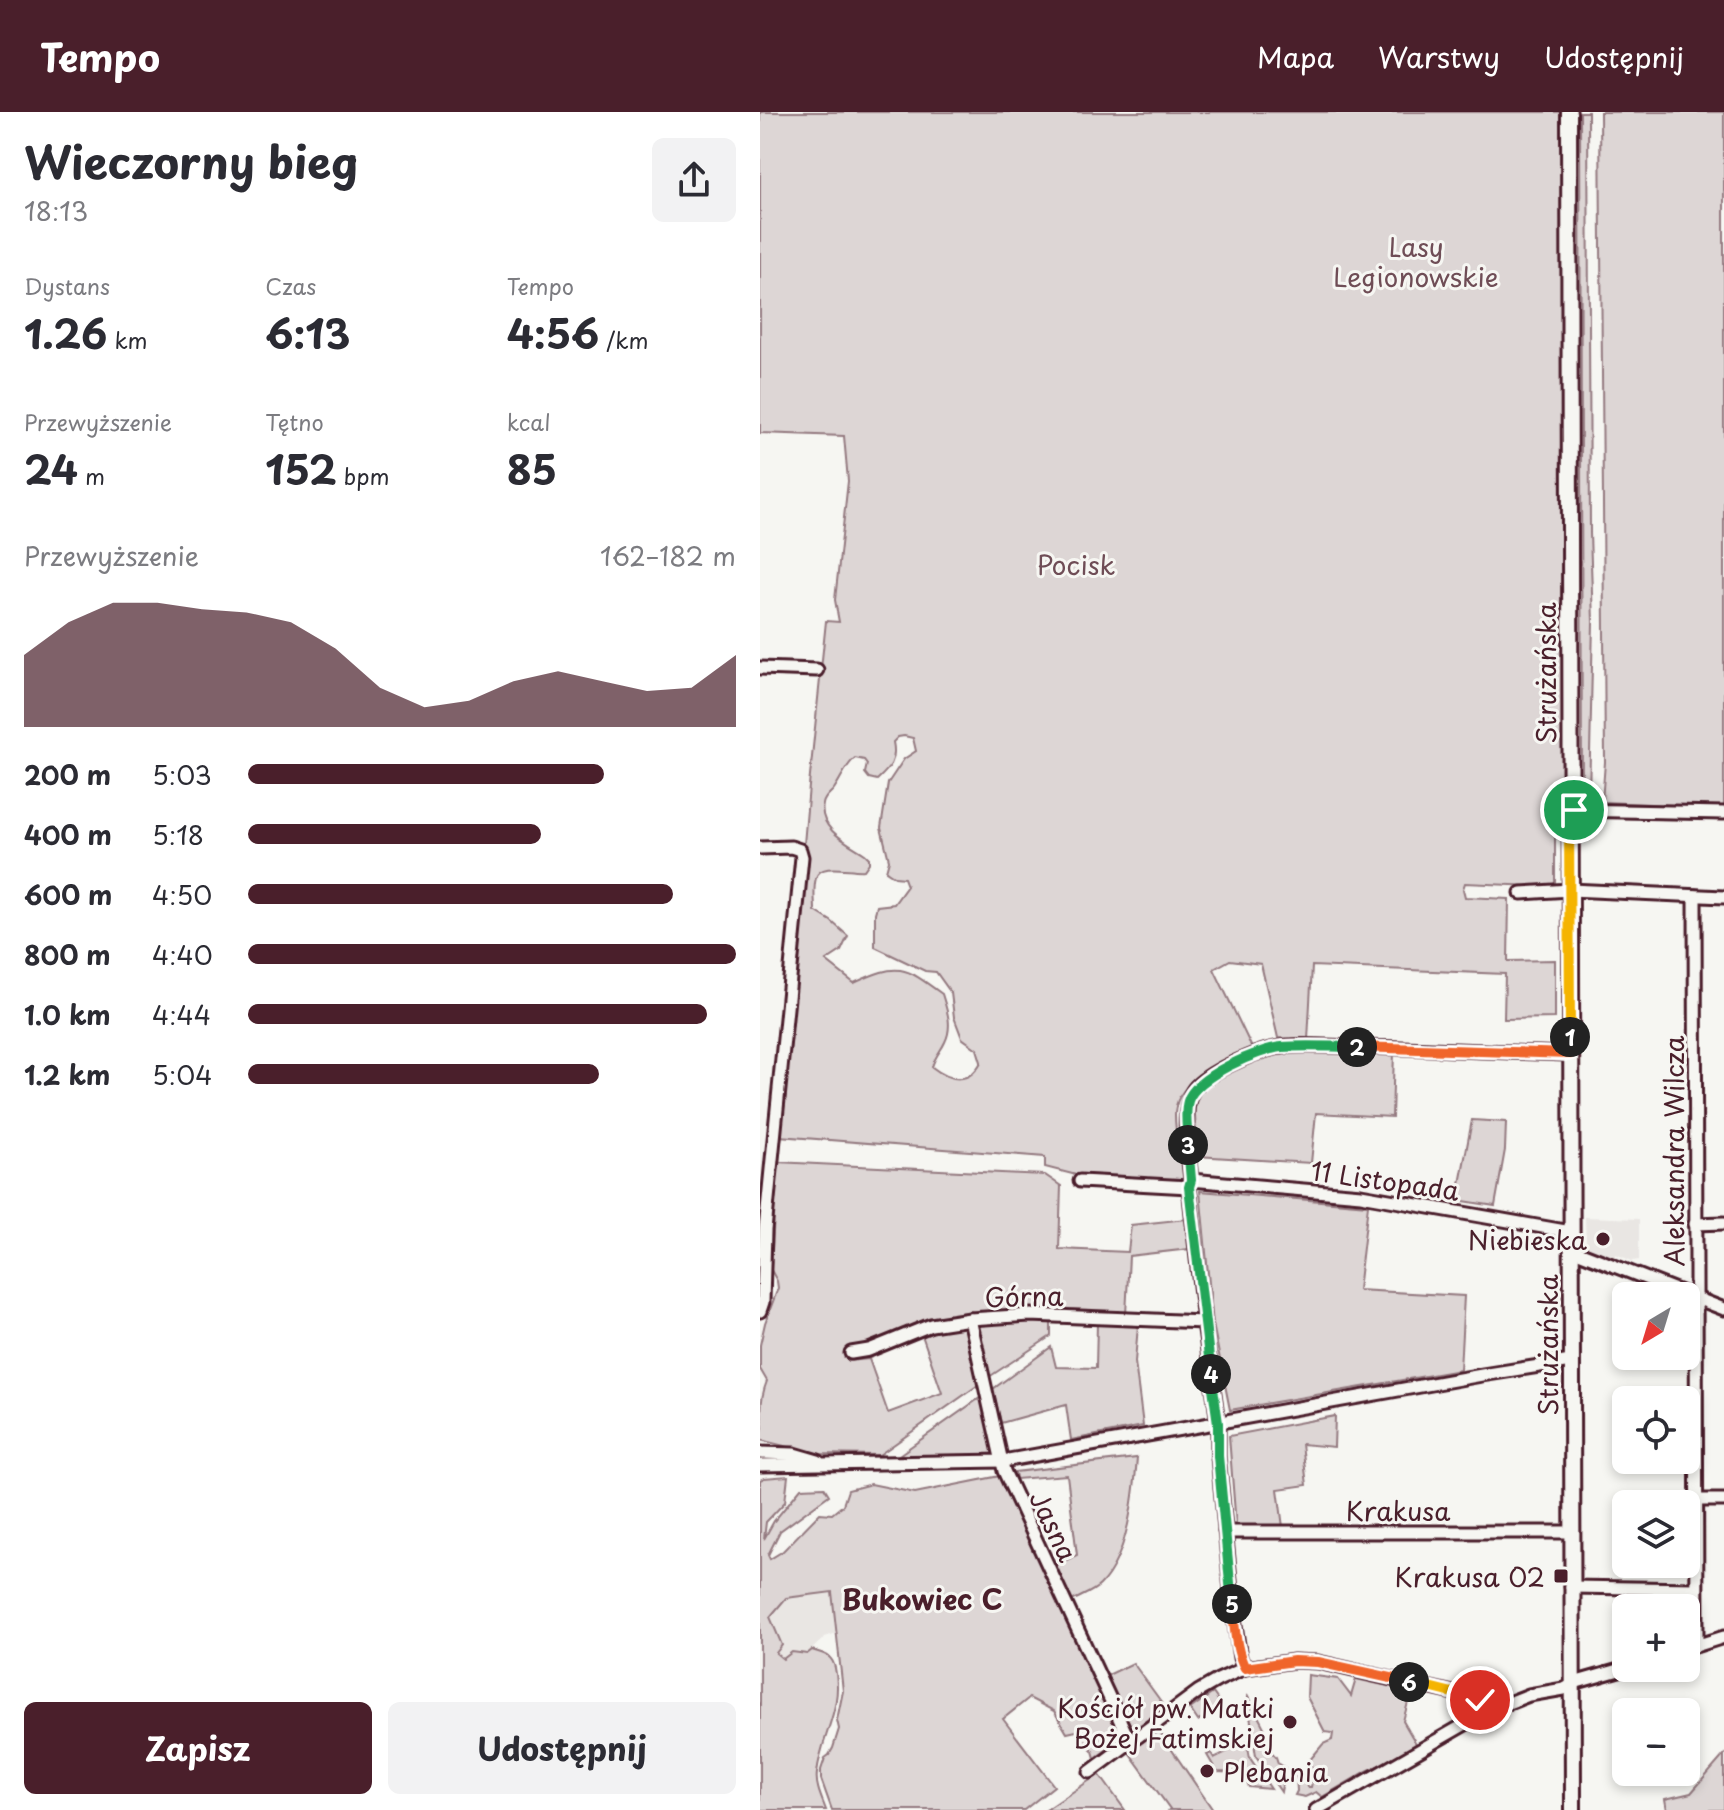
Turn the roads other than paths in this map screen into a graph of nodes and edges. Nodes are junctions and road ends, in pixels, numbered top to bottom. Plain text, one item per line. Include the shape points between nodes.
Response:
1 (1569, 112) edge
2 (760, 668) edge
3 (817, 670) dead end
4 (1569, 810) junction
5 (1724, 813) edge
6 (760, 848) edge
7 (1570, 890) junction
8 (1521, 893) dead end
9 (1695, 896) junction
10 (1724, 897) edge
11 (1570, 1054) junction
12 (1080, 1181) dead end
13 (1190, 1183) junction
14 (1724, 1223) edge
15 (1695, 1224) junction
16 (1571, 1232) junction
17 (1571, 1249) junction
18 (1655, 1282) edge
19 (1695, 1282) edge
20 (1700, 1300) edge
21 (1724, 1309) edge
22 (760, 1311) edge
23 (970, 1319) junction
24 (1204, 1322) junction
25 (851, 1353) dead end
26 (1571, 1361) junction
27 (1695, 1370) edge
28 (1218, 1423) junction
29 (760, 1453) edge
30 (1003, 1461) junction
31 (821, 1463) junction
32 (760, 1465) edge
33 (1696, 1490) edge
34 (1700, 1500) edge
35 (1724, 1500) edge
36 (1225, 1532) junction
37 (1571, 1532) junction
38 (1696, 1578) edge
39 (1571, 1587) junction
40 (1696, 1589) junction
41 (1696, 1594) edge
42 (1724, 1637) edge
43 (1700, 1644) edge
44 (1245, 1668) junction
45 (1612, 1672) edge
46 (1572, 1685) junction
47 (1488, 1711) junction
48 (1130, 1742) junction
49 (1090, 1772) dead end
50 (1316, 1810) edge
51 (1573, 1810) edge

1 - 4 main road, Strużańska
2 - 3 street
4 - 5 street
4 - 7 main road, Strużańska
6 - 22 street via 791,847 802,857
7 - 8 street
7 - 9 street
7 - 11 main road, Strużańska
9 - 10 street
9 - 15 street, Aleksandra Wilcza
11 - 13 street via 1278,1047 1227,1066 1194,1088 1186,1113
11 - 16 main road, Strużańska
12 - 13 street, 11 Listopada
13 - 16 street, 11 Listopada via 1361,1195
13 - 24 street
14 - 15 street
15 - 19 street, Aleksandra Wilcza
16 - 17 main road, Strużańska
17 - 18 street
17 - 26 main road, Strużańska
20 - 21 street
23 - 24 street, Górna via 1030,1315
23 - 25 street, Górna via 931,1325
23 - 30 street, Jasna
24 - 28 street
26 - 28 street
26 - 37 main road, Strużańska
27 - 33 street, Aleksandra Wilcza
28 - 30 street
28 - 36 street
29 - 31 street via 794,1454
30 - 31 street
30 - 48 street, Jasna
31 - 32 street
34 - 35 street
36 - 37 street, Krakusa
36 - 44 street via 1237,1644
37 - 39 main road, Strużańska
38 - 40 street, Aleksandra Wilcza
39 - 40 street
39 - 46 main road, Strużańska
40 - 41 street, Aleksandra Wilcza
42 - 43 street
44 - 47 street via 1318,1662 1475,1698
44 - 48 street via 1199,1691
45 - 46 street
46 - 47 street
46 - 51 main road, Strużańska
47 - 50 street
48 - 49 street

